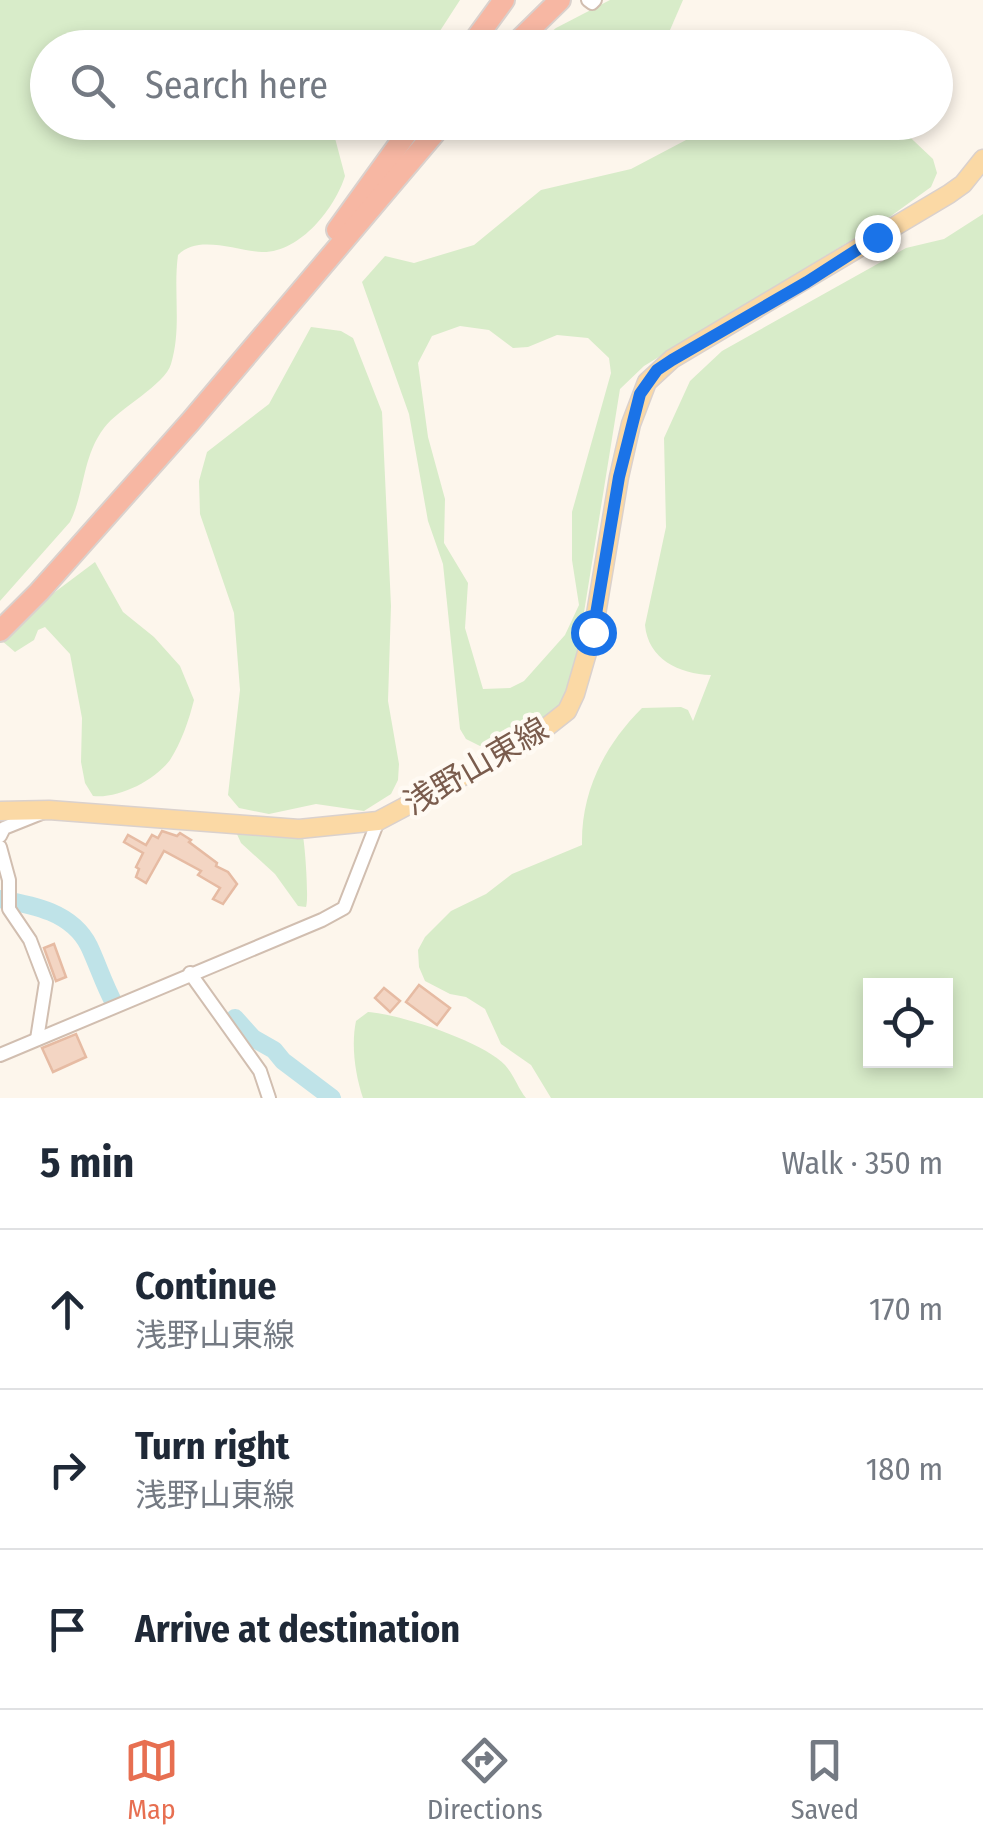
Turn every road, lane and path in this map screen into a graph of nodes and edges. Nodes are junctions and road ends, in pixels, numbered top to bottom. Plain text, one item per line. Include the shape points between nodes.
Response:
1 (504, 0) edge
2 (543, 0) edge
3 (552, 0) edge
4 (560, 0) edge
5 (482, 30) edge
6 (516, 30) edge
7 (526, 30) edge
8 (529, 30) edge
9 (402, 140) edge
10 (420, 140) edge
11 (429, 140) edge
12 (983, 159) edge
13 (300, 280) junction
14 (0, 617) edge
15 (0, 631) edge
16 (49, 810) junction
17 (0, 811) edge
18 (378, 821) junction
19 (0, 836) edge
20 (0, 847) edge
21 (190, 973) junction
22 (37, 1039) junction
23 (0, 1055) edge
24 (268, 1098) edge

1 - 5 highway
2 - 6 highway
3 - 7 highway
4 - 8 highway
9 - 13 highway
10 - 13 highway
11 - 15 highway via 191,421
12 - 18 main road, 浅野山東線 via 949,194 657,370 640,394 632,424 593,632 571,704 529,741
13 - 14 highway
16 - 17 main road, 浅野山東線
16 - 18 main road, 浅野山東線 via 300,830
16 - 19 street via 4,828
18 - 21 street via 344,908
20 - 22 street via 8,908 46,982
21 - 22 street
21 - 24 street via 260,1071
22 - 23 street

